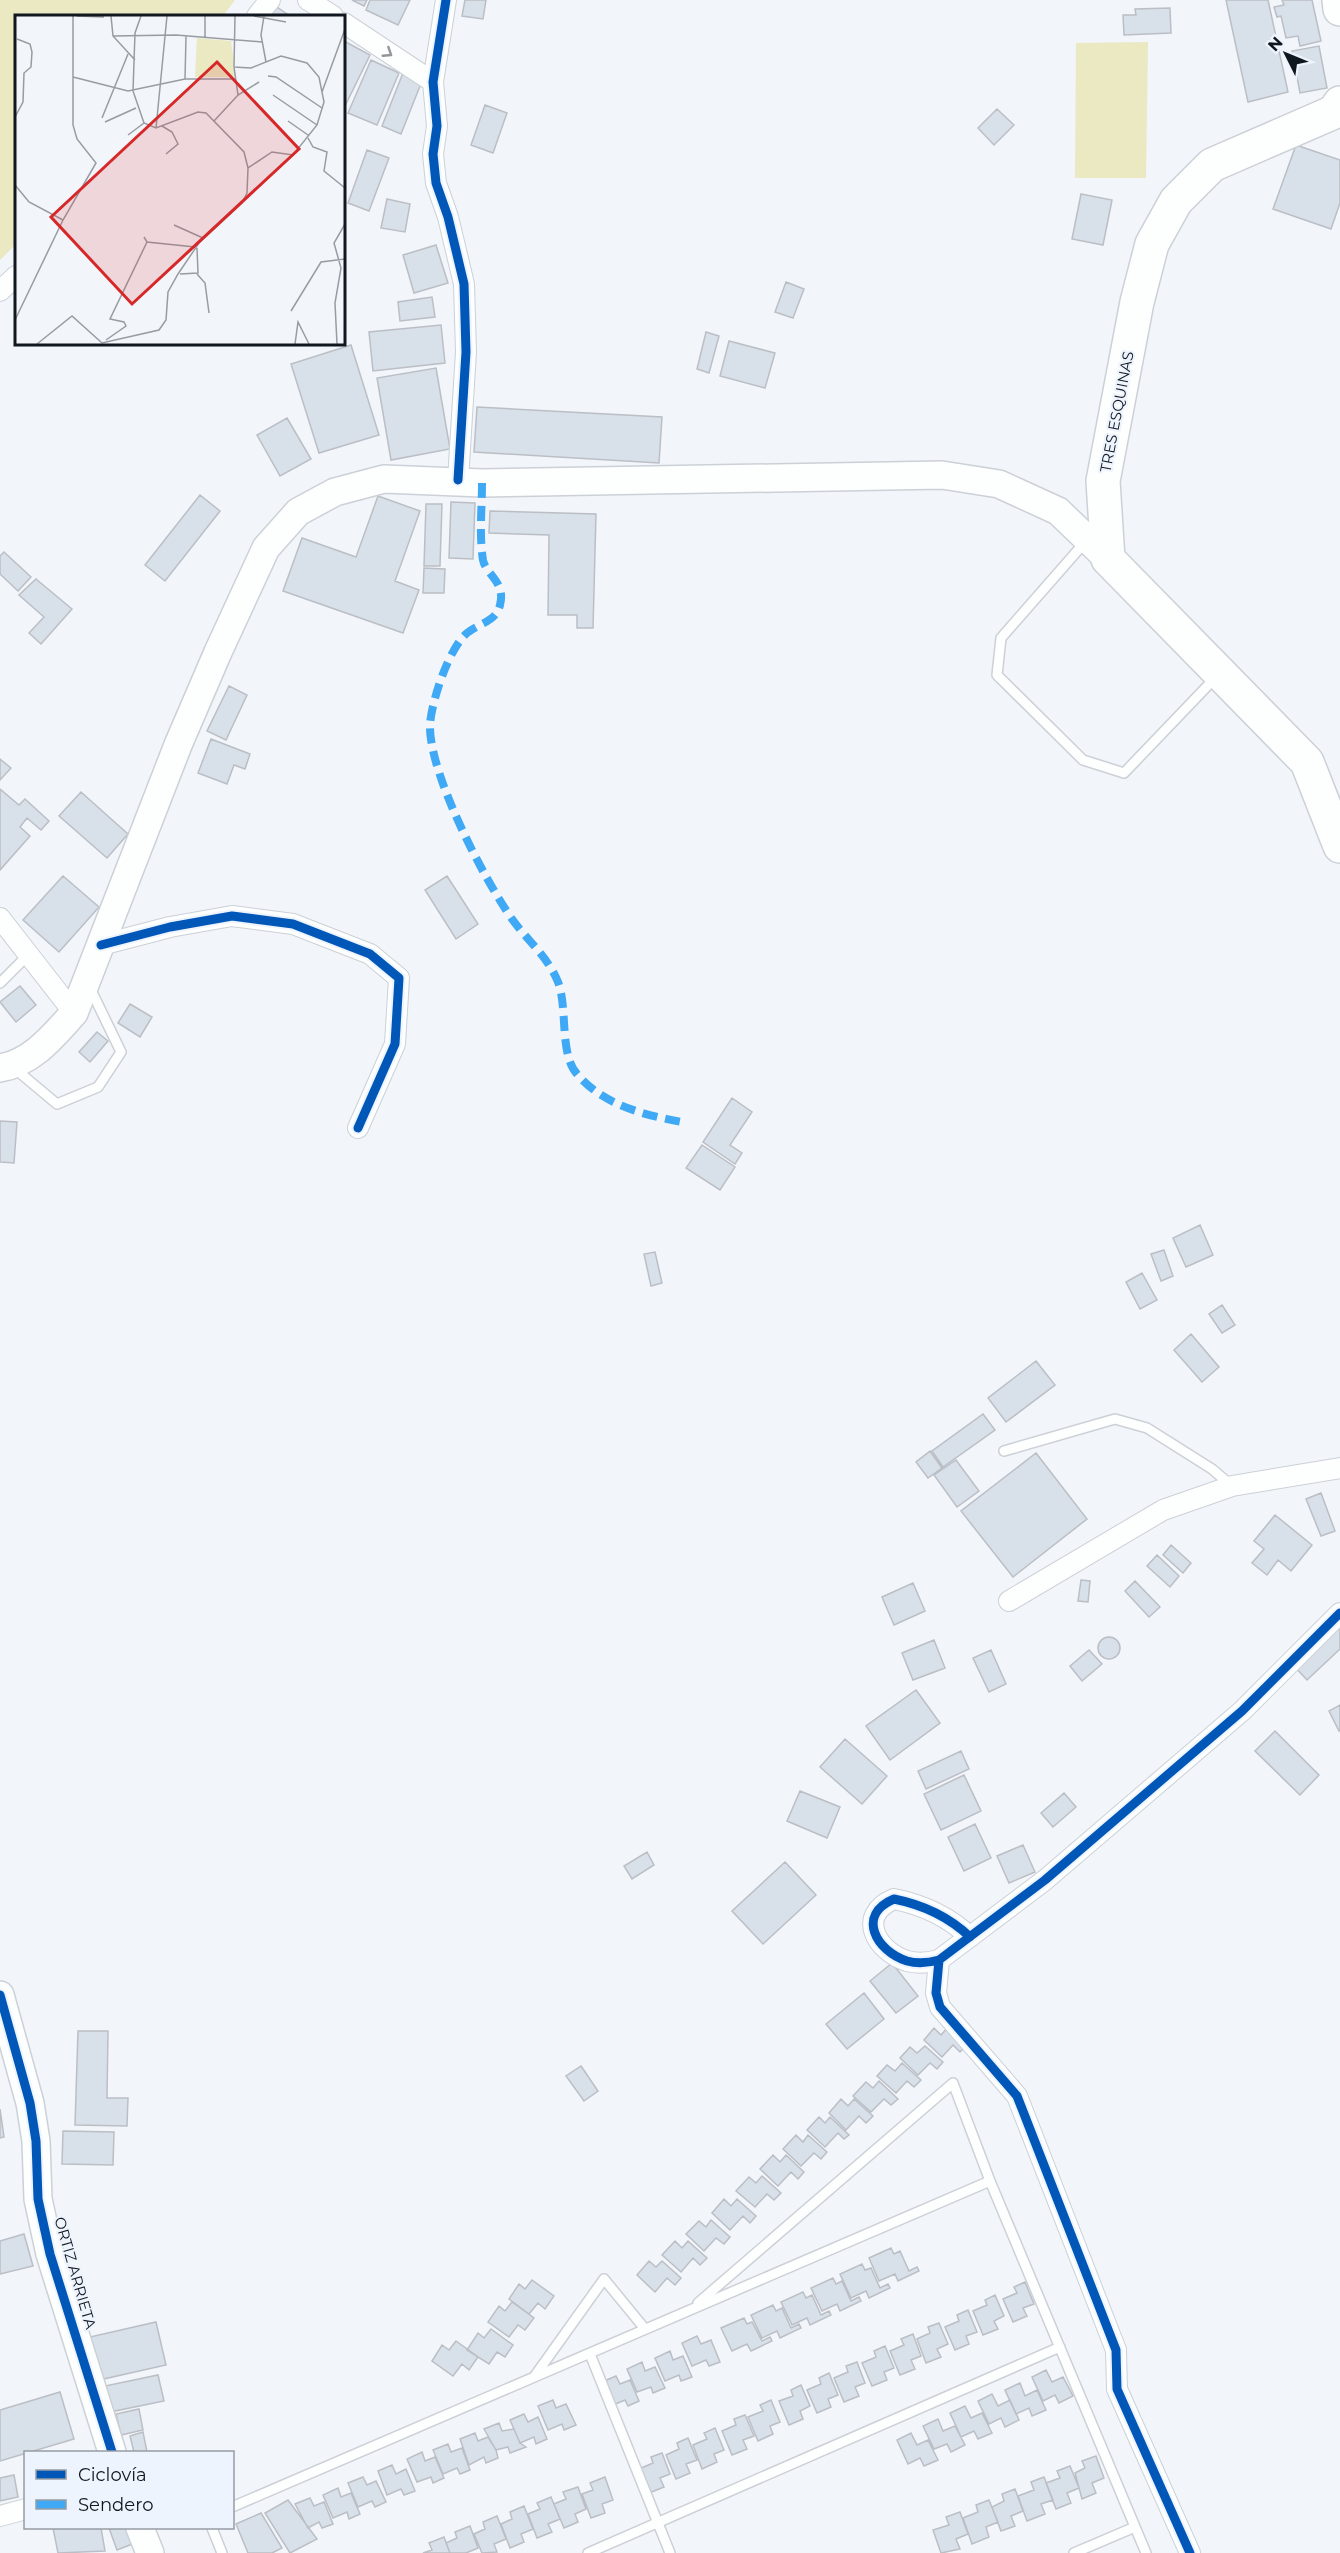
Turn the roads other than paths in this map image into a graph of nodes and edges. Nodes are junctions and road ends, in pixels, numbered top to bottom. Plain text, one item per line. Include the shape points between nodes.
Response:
1 (270, 0) edge
2 (308, 0) edge
3 (446, 0) edge
4 (1339, 0) edge
5 (1340, 9) edge
6 (258, 15) edge
7 (331, 15) edge
8 (345, 24) edge
9 (433, 82) junction
10 (1338, 111) edge
11 (15, 277) edge
12 (0, 291) edge
13 (458, 480) junction
14 (1098, 549) junction
15 (1220, 673) junction
16 (1340, 846) edge
17 (0, 918) edge
18 (101, 945) junction
19 (28, 955) junction
20 (86, 981) junction
21 (0, 983) edge
22 (74, 1013) junction
23 (6, 1067) edge
24 (358, 1128) dead end
25 (1004, 1451) dead end
26 (1340, 1468) edge
27 (1232, 1486) junction
28 (1009, 1601) dead end
29 (1340, 1613) edge
30 (970, 1937) junction
31 (939, 1960) junction
32 (0, 1995) edge
33 (990, 2181) junction
34 (689, 2310) junction
35 (645, 2329) junction
36 (1060, 2347) junction
37 (590, 2354) junction
38 (534, 2377) junction
39 (112, 2451) edge
40 (234, 2506) edge
41 (24, 2510) edge
42 (0, 2516) edge
43 (658, 2523) junction
44 (1135, 2527) junction
45 (140, 2529) edge
46 (212, 2529) edge
47 (150, 2553) edge
48 (222, 2553) edge
49 (588, 2553) edge
50 (670, 2553) edge
51 (1074, 2553) edge
52 (1146, 2553) edge
53 (1190, 2553) edge

1 - 6 street
2 - 7 street
3 - 9 street
4 - 5 highway
8 -> 9 street
9 - 13 street via 436,183 464,284 466,352
10 - 14 highway, TRES ESQUINAS via 1212,165 1176,201 1152,244 1103,481
11 - 12 street
13 - 14 main road via 482,483 942,475 999,484 1058,511
13 - 18 main road via 384,479 335,492 298,512 266,548 178,745
14 - 15 highway
14 - 15 lane via 1001,638 997,675 1027,707 1083,760 1124,773
15 - 16 highway via 1307,762
17 - 19 street
18 - 20 main road
18 - 24 street via 232,916 293,924 370,954 399,978 395,1044
19 - 21 lane
19 - 22 street
20 - 22 main road
20 - 23 lane via 121,1052 98,1087 57,1104
22 - 23 main road via 43,1047
25 - 27 lane via 1115,1419 1146,1428
26 - 27 street
27 - 28 street via 1163,1510
29 - 30 street via 1242,1711 1045,1880
30 - 31 street
30 - 31 street via 922,1905 894,1899 879,1908 873,1930 884,1947 906,1961
31 - 53 street via 939,2007 1017,2096 1116,2349 1117,2389
32 - 39 main road, ORTIZ ARRIETA via 30,2103 38,2199 50,2254
33 - 34 lane
33 - 34 lane via 953,2083
33 - 36 lane
34 - 35 lane
35 - 37 lane
35 - 38 lane via 604,2279
36 - 43 lane
36 - 44 lane
37 - 38 lane
37 - 43 lane
38 - 40 lane
41 - 42 street
43 - 49 lane
43 - 50 lane
44 - 51 lane
44 - 52 lane
45 - 47 main road
46 - 48 lane

